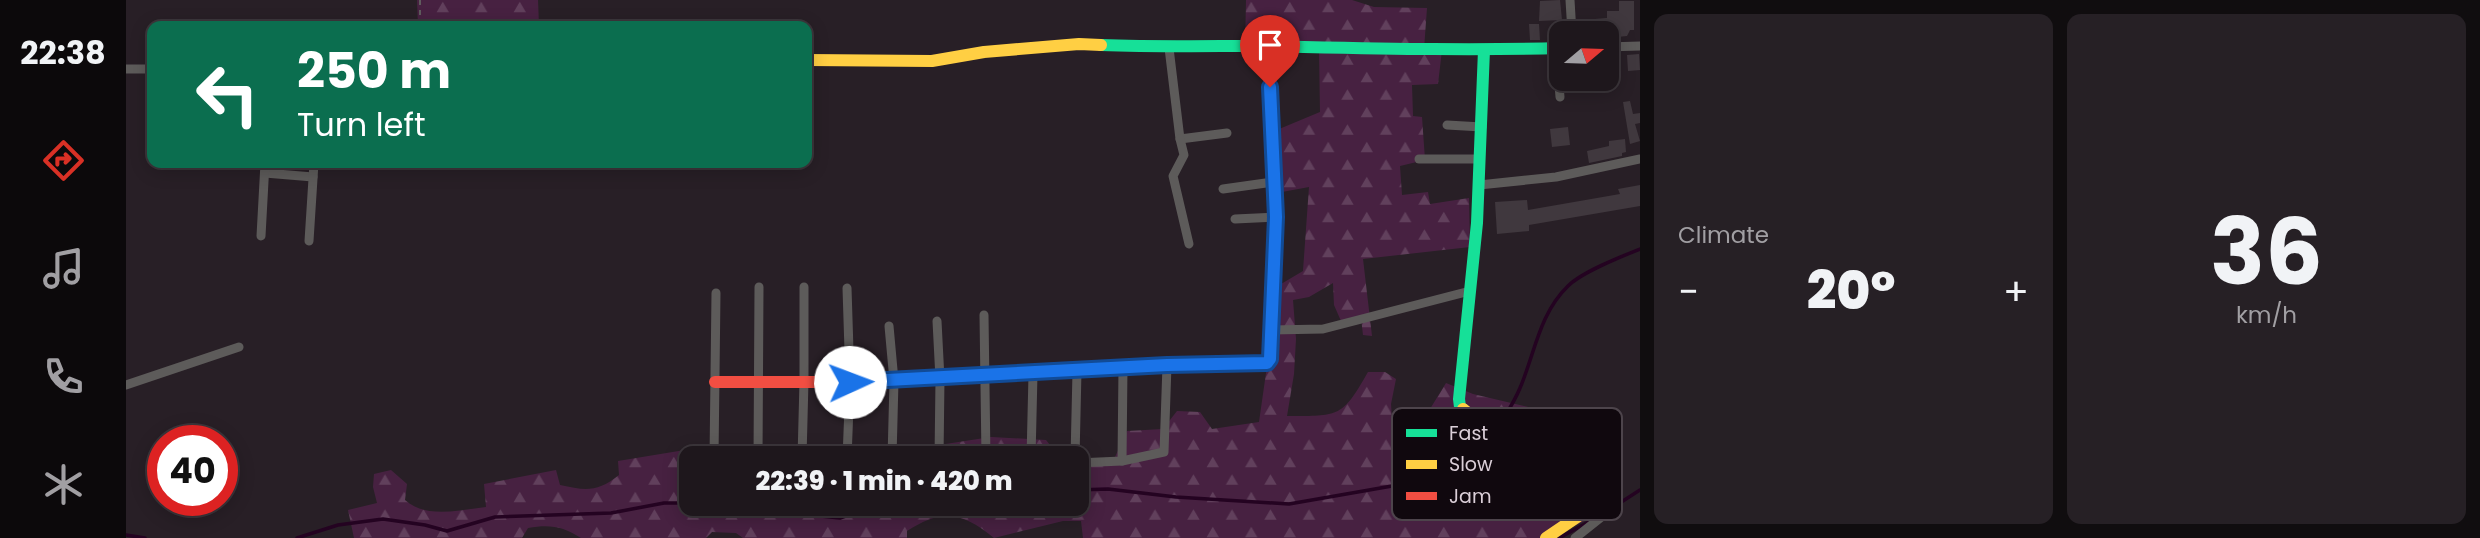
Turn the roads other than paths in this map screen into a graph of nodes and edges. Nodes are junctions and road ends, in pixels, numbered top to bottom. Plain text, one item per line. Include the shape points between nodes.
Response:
1 (1570, 0) edge
2 (1572, 21) edge
3 (1640, 46) edge
4 (1270, 47) junction
5 (1619, 47) edge
6 (1169, 48) junction
7 (1549, 48) edge
8 (1484, 50) junction
9 (812, 60) edge
10 (126, 69) edge
11 (147, 69) edge
12 (1560, 91) edge
13 (1560, 97) dead end
14 (1447, 124) dead end
15 (1482, 127) junction
16 (1227, 133) dead end
17 (1180, 139) junction
18 (1419, 159) dead end
19 (1480, 159) junction
20 (1640, 159) edge
21 (265, 168) edge
22 (314, 168) edge
23 (313, 177) junction
24 (1273, 182) junction
25 (1479, 185) junction
26 (1223, 189) dead end
27 (1276, 217) junction
28 (1235, 219) dead end
29 (261, 236) dead end
30 (309, 241) dead end
31 (1189, 244) dead end
32 (759, 287) dead end
33 (804, 287) dead end
34 (847, 288) dead end
35 (1470, 291) junction
36 (716, 293) dead end
37 (984, 315) dead end
38 (937, 321) dead end
39 (889, 326) dead end
40 (1271, 330) junction
41 (239, 347) dead end
42 (1167, 365) junction
43 (1123, 367) junction
44 (1077, 371) junction
45 (1033, 374) junction
46 (986, 376) junction
47 (940, 379) junction
48 (759, 381) junction
49 (804, 381) junction
50 (894, 381) junction
51 (715, 382) junction
52 (850, 382) junction
53 (126, 384) edge
54 (1462, 408) edge
55 (714, 446) edge
56 (758, 446) edge
57 (802, 446) edge
58 (847, 446) edge
59 (892, 446) edge
60 (939, 446) edge
61 (986, 446) edge
62 (1031, 446) edge
63 (1076, 446) edge
64 (1089, 461) edge
65 (1122, 461) junction
66 (1573, 520) edge
67 (1597, 520) edge
68 (1546, 538) edge
69 (1574, 538) edge

1 - 2 street
3 - 5 street
4 - 6 street
4 - 8 street
4 - 24 street
6 - 9 street via 1079,44 932,61
6 - 17 street
7 - 8 street
8 - 15 street
10 - 11 street
12 - 13 street
14 - 15 street
15 - 19 street
16 - 17 street
17 - 31 street via 1184,155 1172,176
18 - 19 street
19 - 25 street
20 - 25 street via 1556,177
21 - 23 street
21 - 29 street
22 - 23 street
23 - 30 street
24 - 26 street
24 - 27 street
25 - 35 street
27 - 28 street
27 - 40 street
32 - 48 street
33 - 49 street
34 - 52 street
35 - 40 street via 1323,329
35 - 54 street
36 - 51 street
37 - 46 street
38 - 47 street
39 - 50 street
40 - 42 street via 1270,359 1265,364
41 - 53 street
42 - 43 street
42 - 65 street via 1165,451
43 - 44 street
43 - 65 street
44 - 45 street
44 - 63 street
45 - 46 street
45 - 62 street
46 - 47 street
46 - 61 street
47 - 50 street
47 - 60 street
48 - 49 street
48 - 51 street
48 - 56 street
49 - 52 street
49 - 57 street
50 - 52 street
50 - 59 street
51 - 55 street
52 - 58 street
64 - 65 street
66 - 68 street
67 - 69 street

